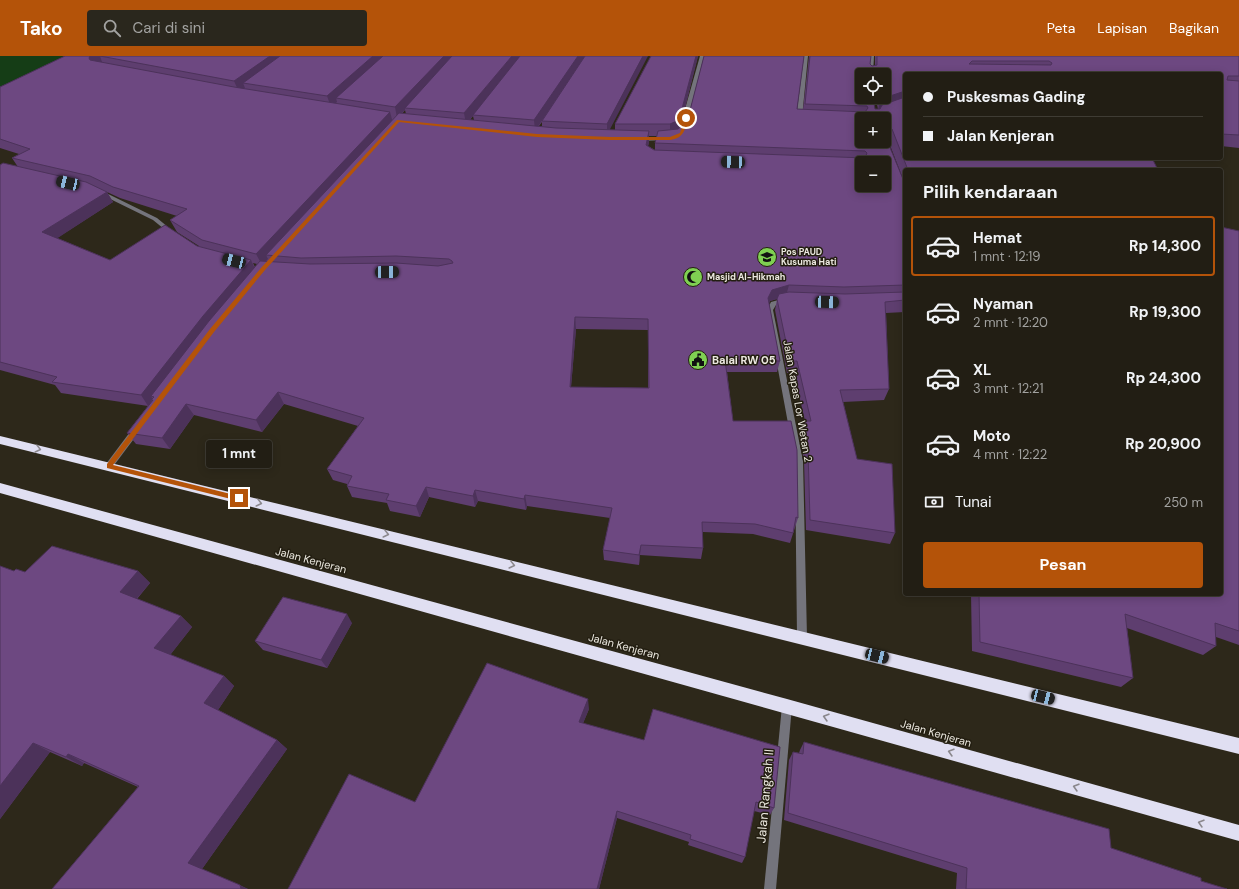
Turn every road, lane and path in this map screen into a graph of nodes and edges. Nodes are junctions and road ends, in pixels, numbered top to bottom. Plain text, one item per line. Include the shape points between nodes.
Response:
1 (702, 56) edge
2 (806, 56) edge
3 (872, 56) edge
4 (871, 68) edge
5 (808, 119) edge
6 (632, 139) edge
7 (95, 190) edge
8 (174, 234) edge
9 (794, 300) edge
10 (142, 423) edge
11 (0, 440) edge
12 (109, 466) junction
13 (0, 488) edge
14 (802, 636) junction
15 (787, 706) junction
16 (1239, 746) edge
17 (1239, 833) edge
18 (770, 889) edge

1 - 6 street via 682,133 653,142
2 - 5 street via 798,118
3 - 4 street
7 - 8 street via 155,219
9 - 14 street, Jalan Kapas Lor Wetan 2 via 773,304 770,310 799,461
10 - 12 street
11 -> 12 highway
12 -> 14 highway
13 - 15 highway, Jalan Kenjeran
14 - 16 highway
17 -> 15 highway, Jalan Kenjeran
15 - 18 street, Jalan Rangkah II

